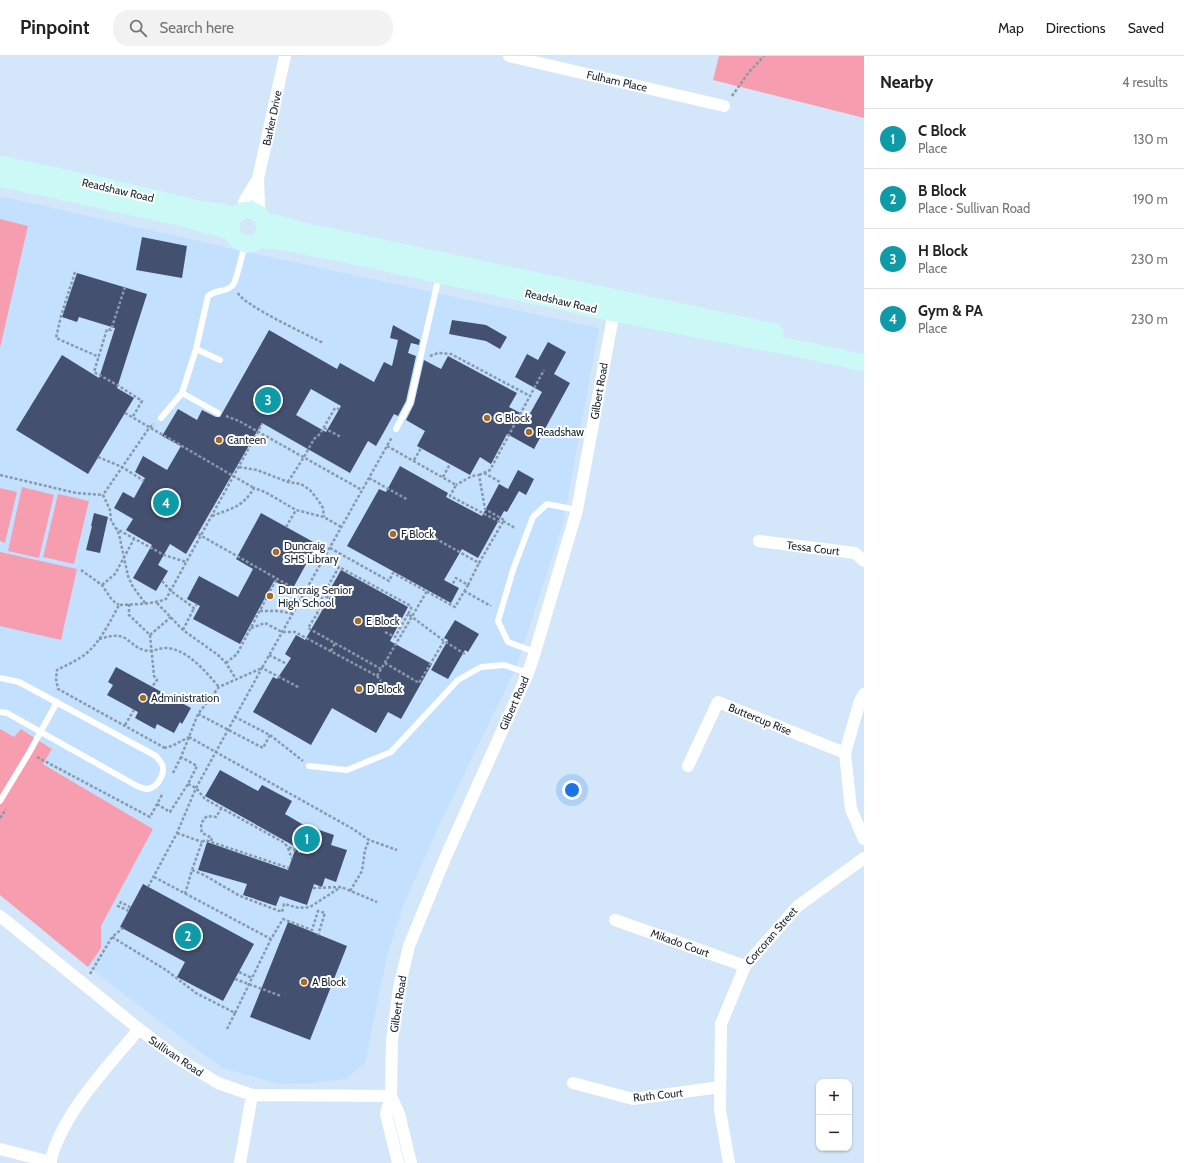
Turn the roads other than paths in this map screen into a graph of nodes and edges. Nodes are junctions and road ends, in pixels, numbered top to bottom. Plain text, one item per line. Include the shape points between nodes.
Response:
1 (285, 56) edge
2 (509, 56) edge
3 (724, 106) road end
4 (0, 164) edge
5 (0, 178) edge
6 (258, 179) junction
7 (246, 220) junction
8 (252, 242) junction
9 (440, 267) junction
10 (615, 306) junction
11 (196, 349) junction
12 (864, 351) edge
13 (220, 360) dead end
14 (864, 363) edge
15 (182, 393) junction
16 (218, 413) road end
17 (161, 418) road end
18 (396, 429) road end
19 (577, 510) junction
20 (760, 541) dead end
21 (864, 561) edge
22 (535, 652) junction
23 (528, 673) junction
24 (0, 678) edge
25 (864, 694) edge
26 (57, 702) junction
27 (0, 712) edge
28 (40, 732) junction
29 (845, 753) junction
30 (309, 766) road end
31 (688, 766) dead end
32 (0, 801) edge
33 (864, 839) edge
34 (864, 858) edge
35 (0, 916) edge
36 (615, 920) dead end
37 (745, 966) junction
38 (139, 1029) junction
39 (573, 1083) dead end
40 (720, 1087) junction
41 (252, 1095) junction
42 (391, 1096) junction
43 (0, 1149) edge
44 (51, 1163) edge
45 (240, 1163) edge
46 (398, 1163) edge
47 (411, 1163) edge
48 (729, 1163) edge

1 - 6 street, Barker Drive
2 - 3 street, Fulham Place
4 - 7 street, Readshaw Road via 203,210 223,212
5 - 7 street, Readshaw Road via 187,219
6 - 7 street, Barker Drive via 245,200
6 - 7 street, Barker Drive via 259,203
7 - 8 street via 262,235
7 - 8 street via 237,240
7 - 9 street, Readshaw Road via 271,222
8 - 9 street, Readshaw Road via 283,242
8 - 11 lane via 242,251 234,284 225,290 214,291 208,296
9 - 10 street, Readshaw Road
9 - 18 lane via 410,403
10 - 12 street, Readshaw Road
10 - 14 street, Readshaw Road
10 - 19 street, Gilbert Road
11 - 13 lane
11 - 15 lane
15 - 16 lane
15 - 17 lane
19 - 22 street, Gilbert Road
19 - 22 lane via 547,504 533,517 498,621 508,642
20 - 21 street, Tessa Court via 855,553
22 - 23 street, Gilbert Road
23 - 30 lane via 504,665 481,667 458,680 391,752 347,770
23 - 42 street, Gilbert Road via 446,856 409,946 399,988 392,1040
24 - 26 lane via 19,682
25 - 29 street
26 - 28 lane
26 - 28 lane via 156,756 163,766 159,782 146,789
27 - 28 lane via 7,713
28 - 32 lane
29 - 31 street, Buttercup Rise via 718,702
29 - 33 street via 851,810
34 - 37 street, Corcoran Street via 798,906
35 - 38 street, Sullivan Road
36 - 37 street, Mikado Court
37 - 40 street, Corcoran Street via 721,1024
38 - 41 street, Sullivan Road via 177,1058 218,1083
38 - 44 street via 81,1099 57,1141
39 - 40 street, Ruth Court via 634,1099
40 - 48 street, Corcoran Street via 720,1110
41 - 42 street, Sullivan Road
41 - 45 street
42 - 46 street, Gilbert Road via 386,1114
42 - 47 street, Gilbert Road via 399,1114
43 - 44 street

